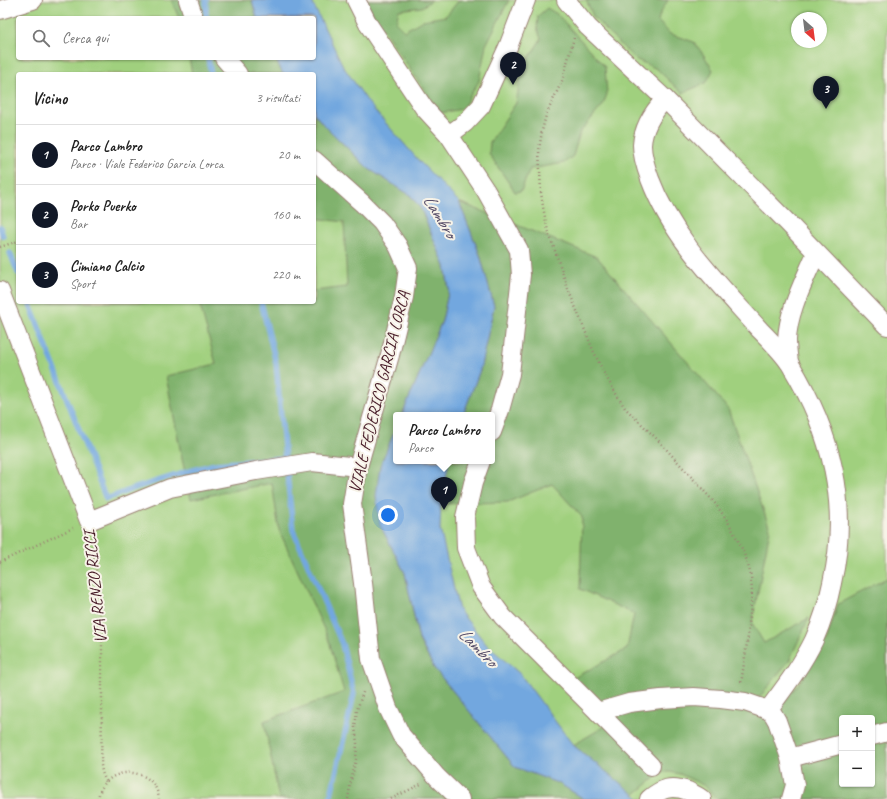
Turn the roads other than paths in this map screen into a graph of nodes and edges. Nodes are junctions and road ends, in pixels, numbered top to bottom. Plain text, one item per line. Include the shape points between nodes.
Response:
1 (33, 0) edge
2 (188, 0) edge
3 (356, 0) edge
4 (526, 0) edge
5 (566, 0) edge
6 (0, 10) edge
7 (193, 16) edge
8 (226, 60) edge
9 (236, 72) edge
10 (665, 99) junction
11 (448, 135) junction
12 (316, 162) edge
13 (816, 253) junction
14 (0, 291) edge
15 (887, 326) edge
16 (789, 362) junction
17 (495, 424) edge
18 (481, 464) edge
19 (358, 467) junction
20 (768, 710) junction
21 (598, 712) junction
22 (887, 732) edge
23 (875, 735) edge
24 (839, 745) edge
25 (790, 758) junction
26 (651, 766) dead end
27 (460, 799) edge
28 (649, 799) edge
29 (702, 799) edge
30 (791, 799) edge

1 - 6 street
2 - 7 street
3 - 11 street via 368,24 424,108
4 - 11 street via 508,48 481,106 465,123
5 - 10 street via 588,27
8 - 9 street
10 - 13 street
10 - 16 street via 649,121 642,146 645,164 658,199 689,248
11 - 17 street via 486,191 519,250 521,275 510,374
12 - 19 street, VIALE FEDERICO GARCIA LORCA via 382,223 398,246 408,268 390,355
13 - 15 street
13 - 16 street via 790,320 787,340
14 - 19 street, VIA RENZO RICCI via 89,520 170,488 256,471 312,462
16 - 20 street via 814,410 832,462 839,508 839,537 836,566 820,625 806,654
18 - 21 street via 465,517 466,548 481,587 504,617
19 - 27 street, VIALE FEDERICO GARCIA LORCA via 352,504 371,659 388,708 401,735
20 - 21 street via 745,702 694,697 629,703
20 - 25 street via 777,721
21 - 26 street
22 - 23 street
24 - 25 street
25 - 30 street via 795,785
28 - 29 street via 667,788 681,789

